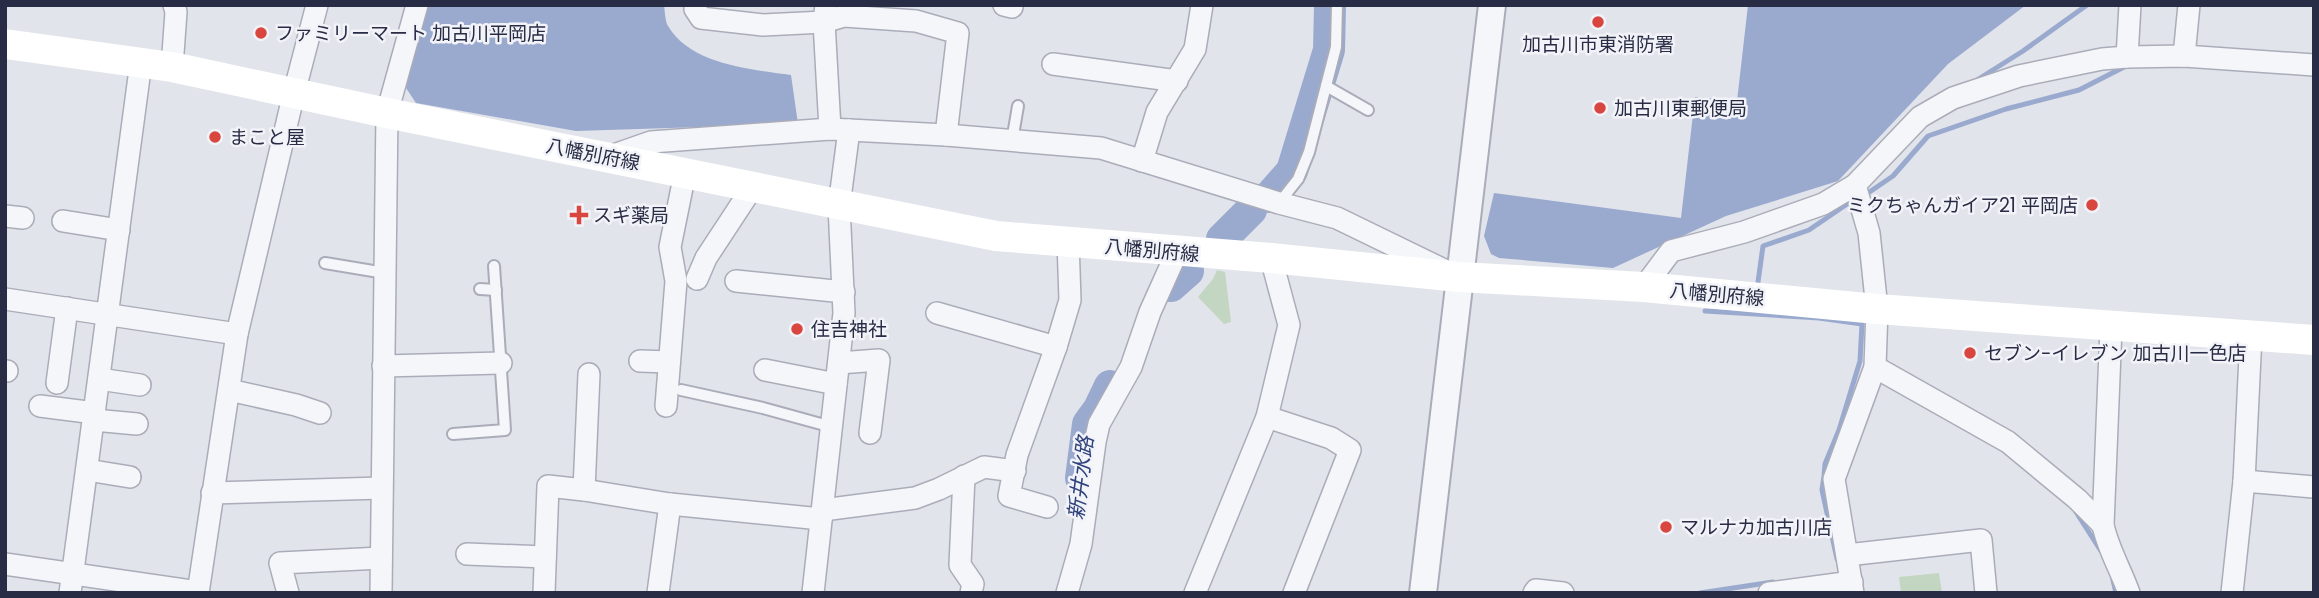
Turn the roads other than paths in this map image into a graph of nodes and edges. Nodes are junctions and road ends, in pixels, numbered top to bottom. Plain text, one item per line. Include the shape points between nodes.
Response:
1 (174, 5) edge
2 (317, 5) edge
3 (417, 5) edge
4 (696, 5) edge
5 (1337, 5) edge
6 (1492, 5) edge
7 (2130, 5) edge
8 (2189, 5) edge
9 (1199, 6) edge
10 (825, 14) edge
11 (764, 15) edge
12 (5, 44) edge
13 (2184, 56) junction
14 (2127, 57) junction
15 (141, 62) junction
16 (1053, 64) dead end
17 (2314, 65) edge
18 (172, 67) junction
19 (1177, 81) junction
20 (1326, 86) junction
21 (294, 93) junction
22 (1018, 106) dead end
23 (1368, 110) dead end
24 (387, 113) junction
25 (839, 130) junction
26 (946, 135) junction
27 (1012, 141) junction
28 (608, 157) junction
29 (1142, 162) junction
30 (685, 173) junction
31 (1855, 186) junction
32 (752, 188) junction
33 (1279, 203) junction
34 (839, 206) junction
35 (63, 222) dead end
36 (119, 230) junction
37 (1068, 242) junction
38 (1177, 252) junction
39 (1270, 258) junction
40 (325, 263) dead end
41 (494, 266) dead end
42 (385, 273) junction
43 (1459, 277) junction
44 (698, 279) dead end
45 (736, 281) dead end
46 (1644, 287) junction
47 (480, 289) dead end
48 (496, 290) junction
49 (844, 292) junction
50 (5, 299) edge
51 (67, 308) junction
52 (1877, 309) junction
53 (937, 313) dead end
54 (108, 314) junction
55 (2111, 327) junction
56 (237, 334) junction
57 (2250, 335) junction
58 (2314, 340) edge
59 (1056, 347) junction
60 (640, 361) dead end
61 (669, 362) junction
62 (500, 363) junction
63 (383, 366) junction
64 (1875, 366) junction
65 (765, 370) dead end
66 (589, 374) dead end
67 (837, 374) junction
68 (99, 379) junction
69 (57, 383) dead end
70 (141, 385) dead end
71 (229, 390) junction
72 (681, 390) dead end
73 (40, 406) dead end
74 (666, 406) dead end
75 (320, 412) dead end
76 (94, 416) junction
77 (1266, 417) junction
78 (137, 424) dead end
79 (832, 428) junction
80 (870, 433) dead end
81 (453, 434) dead end
82 (87, 470) junction
83 (1015, 471) junction
84 (964, 476) junction
85 (130, 477) dead end
86 (2244, 481) junction
87 (2314, 487) edge
88 (381, 488) junction
89 (584, 490) junction
90 (212, 493) junction
91 (670, 504) junction
92 (1047, 507) dead end
93 (822, 514) junction
94 (2103, 525) junction
95 (467, 554) dead end
96 (1847, 555) junction
97 (545, 557) junction
98 (381, 558) junction
99 (5, 564) edge
100 (654, 582) edge
101 (71, 584) edge
102 (1853, 587) edge
103 (198, 592) edge
104 (1779, 592) edge
105 (288, 593) edge
106 (381, 593) edge
107 (544, 593) edge
108 (813, 593) edge
109 (971, 593) edge
110 (1067, 593) edge
111 (1195, 593) edge
112 (1294, 593) edge
113 (1423, 593) edge
114 (1534, 593) edge
115 (1563, 593) edge
116 (1986, 593) edge
117 (2129, 593) edge
118 (2232, 593) edge

1 - 18 street
2 - 21 street
3 - 24 street
4 - 11 street via 701,18
5 - 20 lane via 1336,47
6 - 43 street
7 - 14 street
8 - 13 street
9 - 19 street via 1195,49
10 - 11 street
10 - 25 street
10 - 26 street via 916,21 958,33
12 - 15 main road, 八幡別府線
13 - 14 street
13 - 17 street
14 - 31 street via 2019,76 1953,98 1920,117
15 - 18 main road, 八幡別府線
15 - 36 street
16 - 19 street
18 - 21 main road, 八幡別府線
19 - 29 street via 1157,112
20 - 23 lane
20 - 33 lane via 1309,152 1298,178
21 - 24 main road, 八幡別府線
21 - 56 street
22 - 27 lane
24 - 28 main road, 八幡別府線
24 - 42 street
25 - 26 street
25 - 28 street via 651,142
25 - 34 street
26 - 27 street
27 - 29 street via 1101,148
28 - 30 main road, 八幡別府線
29 - 33 street
30 - 32 main road, 八幡別府線
30 - 61 street via 670,247 676,281
31 - 46 street via 1823,204 1744,232 1671,251
31 - 52 street via 1870,233
32 - 34 main road, 八幡別府線
32 - 44 street via 706,258
33 - 43 street via 1336,218
34 - 37 main road, 八幡別府線 via 996,236
34 - 49 street
35 - 36 street
36 - 54 street
37 - 38 main road, 八幡別府線
37 - 59 street via 1070,300
38 - 39 main road, 八幡別府線
38 - 110 street via 1131,367 1099,424 1081,544
39 - 43 main road, 八幡別府線
39 - 77 street via 1289,325
40 - 42 lane
41 - 48 lane
42 - 63 street
43 - 46 main road, 八幡別府線
43 - 113 street
45 - 49 street
46 - 52 main road, 八幡別府線
47 - 48 lane
48 - 62 lane
49 - 67 street
50 - 51 street
51 - 54 street
51 - 69 street
52 - 55 main road, 八幡別府線
52 - 64 street
53 - 59 street via 965,312
54 - 56 street
54 - 68 street
55 - 57 main road, 八幡別府線
55 - 94 street
56 - 71 street
57 - 58 main road, 八幡別府線
57 - 86 street
59 - 83 street
60 - 61 street
61 - 74 street
62 - 63 street
62 - 81 lane via 505,430
63 - 88 street
64 - 94 street via 2008,442
64 - 96 street via 1834,479
65 - 67 street
66 - 89 street
67 - 79 street
67 - 80 street via 879,359
68 - 70 street
68 - 76 street
71 - 75 street via 300,397
71 - 90 street
72 - 79 lane
73 - 76 street
76 - 78 street
76 - 82 street
77 - 111 street
77 - 112 street via 1331,438 1350,450
79 - 93 street
82 - 85 street
82 - 101 street
83 - 84 street via 984,467
83 - 92 street via 1009,496
84 - 93 street via 915,498
84 - 109 street via 960,565 973,584
86 - 87 street
86 - 118 street
88 - 90 street
88 - 98 street
89 - 91 street
89 - 97 street via 548,486
90 - 103 street
91 - 93 street
91 - 100 street
93 - 108 street
94 - 117 street
95 - 97 street
96 - 102 street
96 - 116 street via 1981,540
97 - 107 street
98 - 105 street via 279,563
98 - 106 street
99 - 101 street
101 - 103 street
102 - 104 street
114 - 115 street

